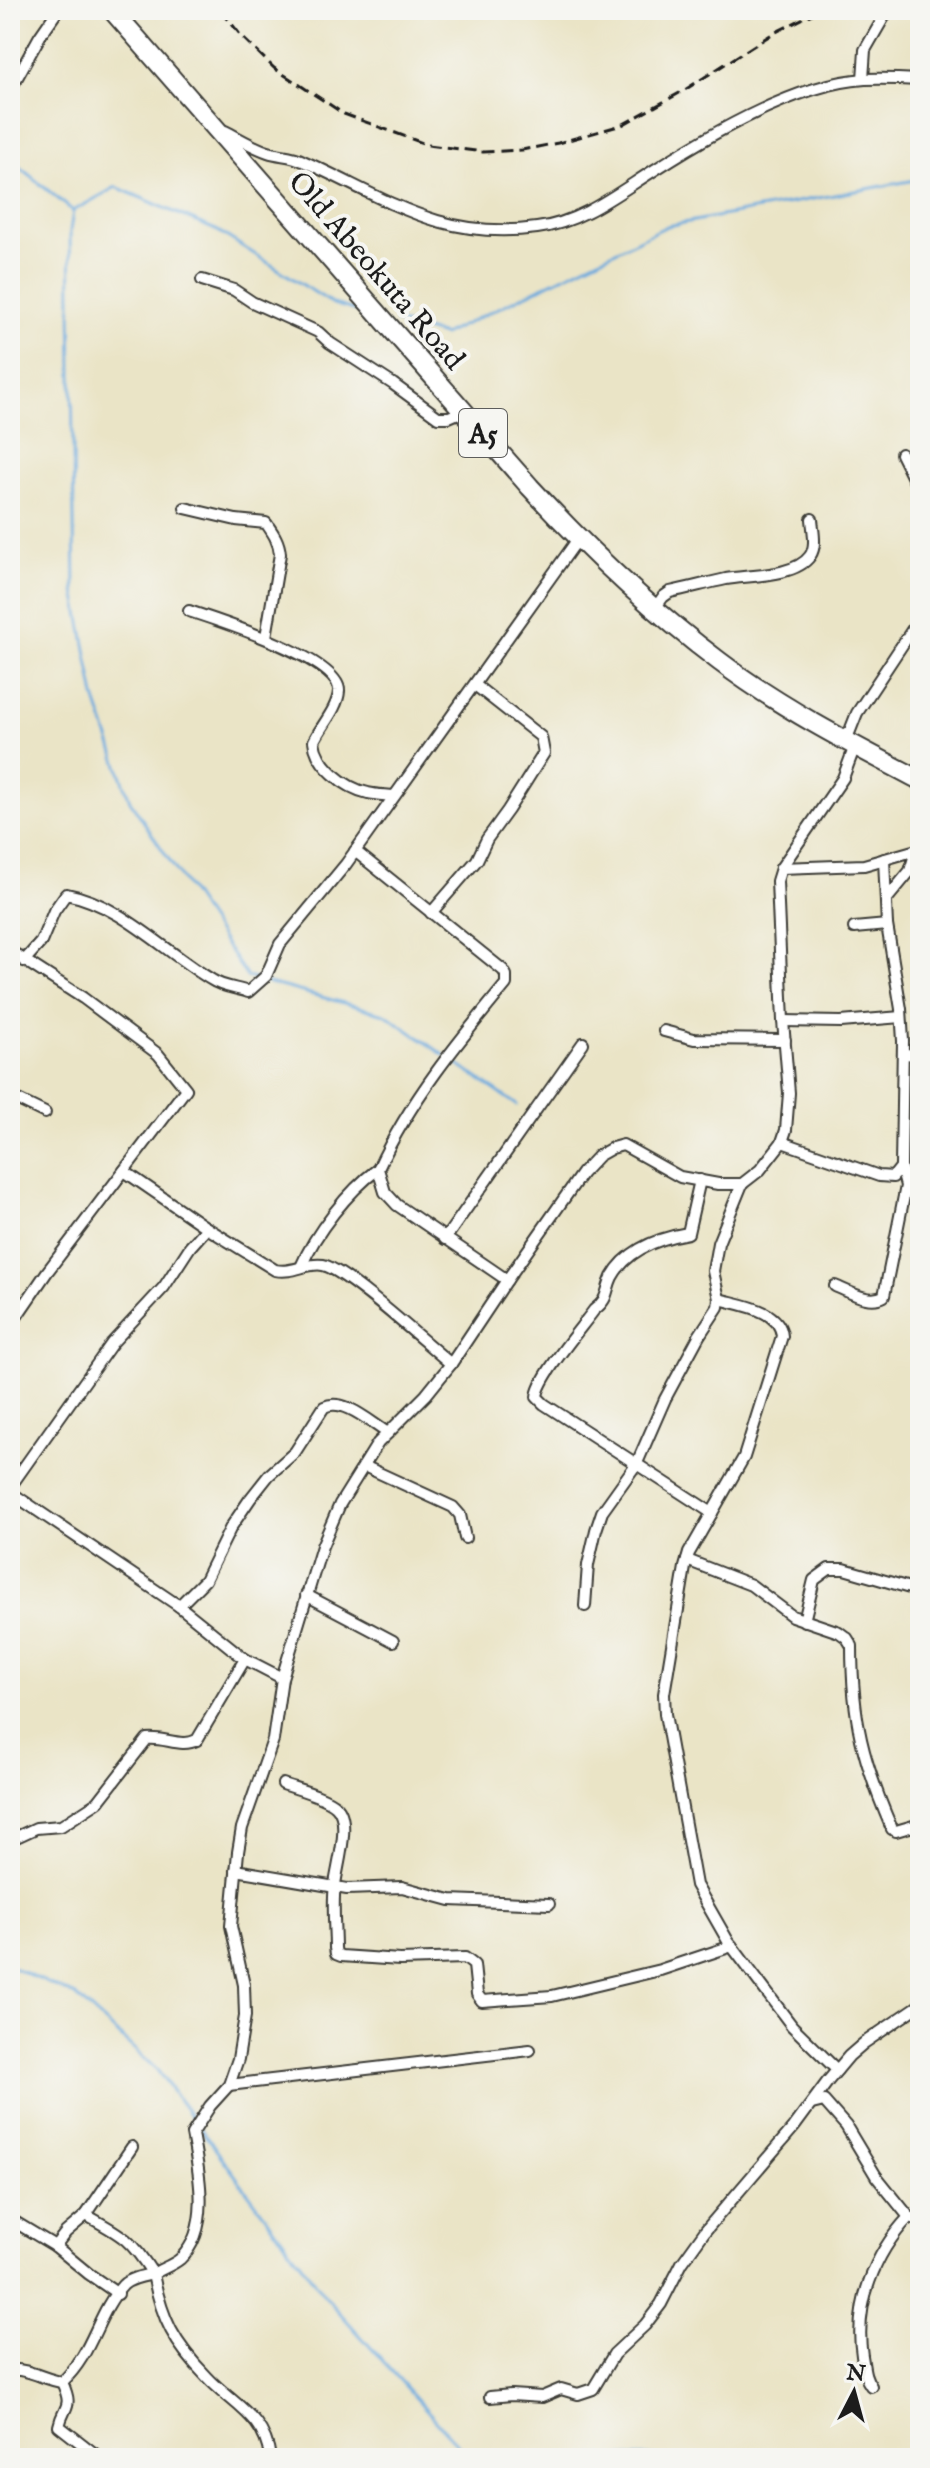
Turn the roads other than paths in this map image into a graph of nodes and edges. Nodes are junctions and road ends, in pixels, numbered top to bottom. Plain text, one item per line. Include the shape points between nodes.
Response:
1 (58, 10) edge
2 (112, 10) edge
3 (888, 10) edge
4 (863, 79) junction
5 (920, 80) edge
6 (10, 90) edge
7 (212, 124) junction
8 (202, 280) dead end
9 (463, 411) junction
10 (901, 454) dead end
11 (920, 492) edge
12 (185, 508) dead end
13 (812, 519) dead end
14 (578, 539) junction
15 (655, 608) junction
16 (189, 611) dead end
17 (920, 618) edge
18 (266, 637) junction
19 (475, 685) junction
20 (850, 744) junction
21 (919, 777) edge
22 (394, 796) junction
23 (918, 850) edge
24 (355, 851) junction
25 (884, 859) junction
26 (781, 868) junction
27 (885, 876) junction
28 (902, 882) junction
29 (886, 900) junction
30 (431, 913) junction
31 (887, 925) junction
32 (854, 928) dead end
33 (10, 951) edge
34 (24, 961) junction
35 (901, 1017) junction
36 (783, 1021) junction
37 (664, 1031) dead end
38 (785, 1040) junction
39 (583, 1043) dead end
40 (903, 1054) junction
41 (920, 1055) edge
42 (10, 1096) edge
43 (45, 1113) dead end
44 (782, 1142) junction
45 (901, 1167) junction
46 (378, 1169) junction
47 (124, 1171) junction
48 (700, 1180) junction
49 (742, 1184) junction
50 (207, 1228) junction
51 (445, 1239) junction
52 (301, 1267) junction
53 (507, 1280) junction
54 (835, 1286) dead end
55 (719, 1299) junction
56 (10, 1326) edge
57 (451, 1364) junction
58 (388, 1433) junction
59 (637, 1463) junction
60 (364, 1466) junction
61 (10, 1490) edge
62 (712, 1513) junction
63 (465, 1538) dead end
64 (687, 1560) junction
65 (920, 1591) edge
66 (306, 1595) junction
67 (179, 1606) junction
68 (585, 1606) dead end
69 (804, 1621) junction
70 (393, 1641) dead end
71 (245, 1659) junction
72 (282, 1678) junction
73 (283, 1784) dead end
74 (920, 1824) edge
75 (10, 1840) edge
76 (236, 1870) junction
77 (334, 1886) junction
78 (549, 1904) dead end
79 (732, 1946) junction
80 (920, 2005) edge
81 (530, 2050) dead end
82 (837, 2070) junction
83 (229, 2085) junction
84 (812, 2104) junction
85 (132, 2147) dead end
86 (86, 2215) junction
87 (914, 2218) edge
88 (10, 2219) edge
89 (55, 2246) junction
90 (153, 2274) junction
91 (118, 2294) junction
92 (10, 2370) edge
93 (62, 2382) junction
94 (871, 2386) dead end
95 (490, 2397) dead end
96 (100, 2458) edge
97 (270, 2458) edge

1 - 6 street
2 - 7 highway, Old Abeokuta Road / A5
3 - 4 street via 865,50
4 - 5 street
4 - 7 street via 808,91 735,122 596,207 539,228 451,226
7 - 9 highway, Old Abeokuta Road / A5
8 - 9 street via 318,332 438,417
9 - 14 highway, Old Abeokuta Road / A5
10 - 11 street
12 - 18 street via 266,523 275,535 280,554
13 - 15 street via 812,554 798,566 670,592
14 - 15 highway, Old Abeokuta Road / A5
14 - 19 street
15 - 20 highway, Old Abeokuta Road / A5 via 719,661
16 - 18 street
17 - 20 street via 864,701
18 - 22 street via 319,666 338,684 339,695 314,741 327,768 356,789
19 - 22 street
19 - 30 street via 541,737 544,753 477,860
20 - 21 highway, Old Abeokuta Road / A5
20 - 26 street via 843,778
22 - 24 street
23 - 25 street
23 - 28 street
24 - 30 street
24 - 34 street via 280,944 266,976 248,992 215,982 119,917 83,897 66,894 41,942
25 - 26 street via 864,865
25 - 27 street
26 - 36 street via 776,896
27 - 28 street
27 - 29 street
28 - 29 street
29 - 31 street
30 - 46 street via 503,970 506,984 442,1061
31 - 32 street
31 - 35 street
33 - 34 street
34 - 47 street via 158,1054 186,1089
35 - 36 street
35 - 40 street
36 - 38 street
37 - 38 street via 694,1039
38 - 44 street via 789,1114
39 - 51 street
40 - 41 street
40 - 45 street
42 - 43 street
44 - 45 street via 879,1176 893,1177
44 - 49 street
45 - 54 street via 906,1186 884,1296 871,1300
46 - 51 street via 385,1192 397,1205
46 - 52 street via 325,1225
47 - 50 street
47 - 56 street
48 - 49 street
48 - 53 street via 680,1177 632,1148 612,1148 582,1173
48 - 59 street via 688,1233 660,1239 626,1259 612,1278 604,1303 537,1391 544,1404
49 - 55 street via 718,1243 713,1271
50 - 52 street via 275,1270 286,1273
50 - 61 street via 164,1287 112,1343
51 - 53 street
52 - 57 street via 325,1265 348,1279
53 - 57 street
55 - 59 street
55 - 62 street via 774,1317 782,1336 744,1457
57 - 58 street
58 - 60 street
58 - 67 street via 340,1404 324,1407 295,1452 250,1499 205,1580
59 - 62 street
59 - 68 street via 610,1499 596,1530
60 - 63 street via 453,1507
60 - 66 street via 340,1504
61 - 67 street
62 - 64 street
64 - 69 street via 751,1585
64 - 79 street via 665,1714 696,1885
65 - 69 street via 829,1569 814,1580
66 - 70 street
66 - 72 street
67 - 71 street
69 - 74 street via 839,1632 852,1646 854,1711 877,1794 892,1829
71 - 72 street
71 - 75 street via 197,1740 182,1744 147,1739 98,1802 61,1826 36,1828
72 - 76 street via 273,1740 242,1828
73 - 77 street via 338,1807 342,1853
76 - 77 street
76 - 83 street via 231,1926 245,2016
77 - 78 street via 402,1887 450,1900
77 - 79 street via 336,1954 400,1960 465,1958 474,1965 482,2001 552,1996
79 - 82 street via 792,2026
80 - 82 street via 864,2043
81 - 83 street
82 - 84 street
83 - 90 street via 192,2134 202,2212 199,2226 180,2259
84 - 87 street via 824,2101 876,2176
84 - 95 street via 705,2231 661,2304 614,2354 593,2389 578,2394 561,2389 542,2397
85 - 86 street
86 - 89 street
86 - 90 street via 125,2237
87 - 94 street via 884,2248 861,2308 861,2344
88 - 89 street
89 - 91 street
90 - 91 street via 125,2284
90 - 97 street via 167,2326 207,2378 257,2422
91 - 93 street via 84,2358
92 - 93 street
93 - 96 street via 69,2398 59,2426

